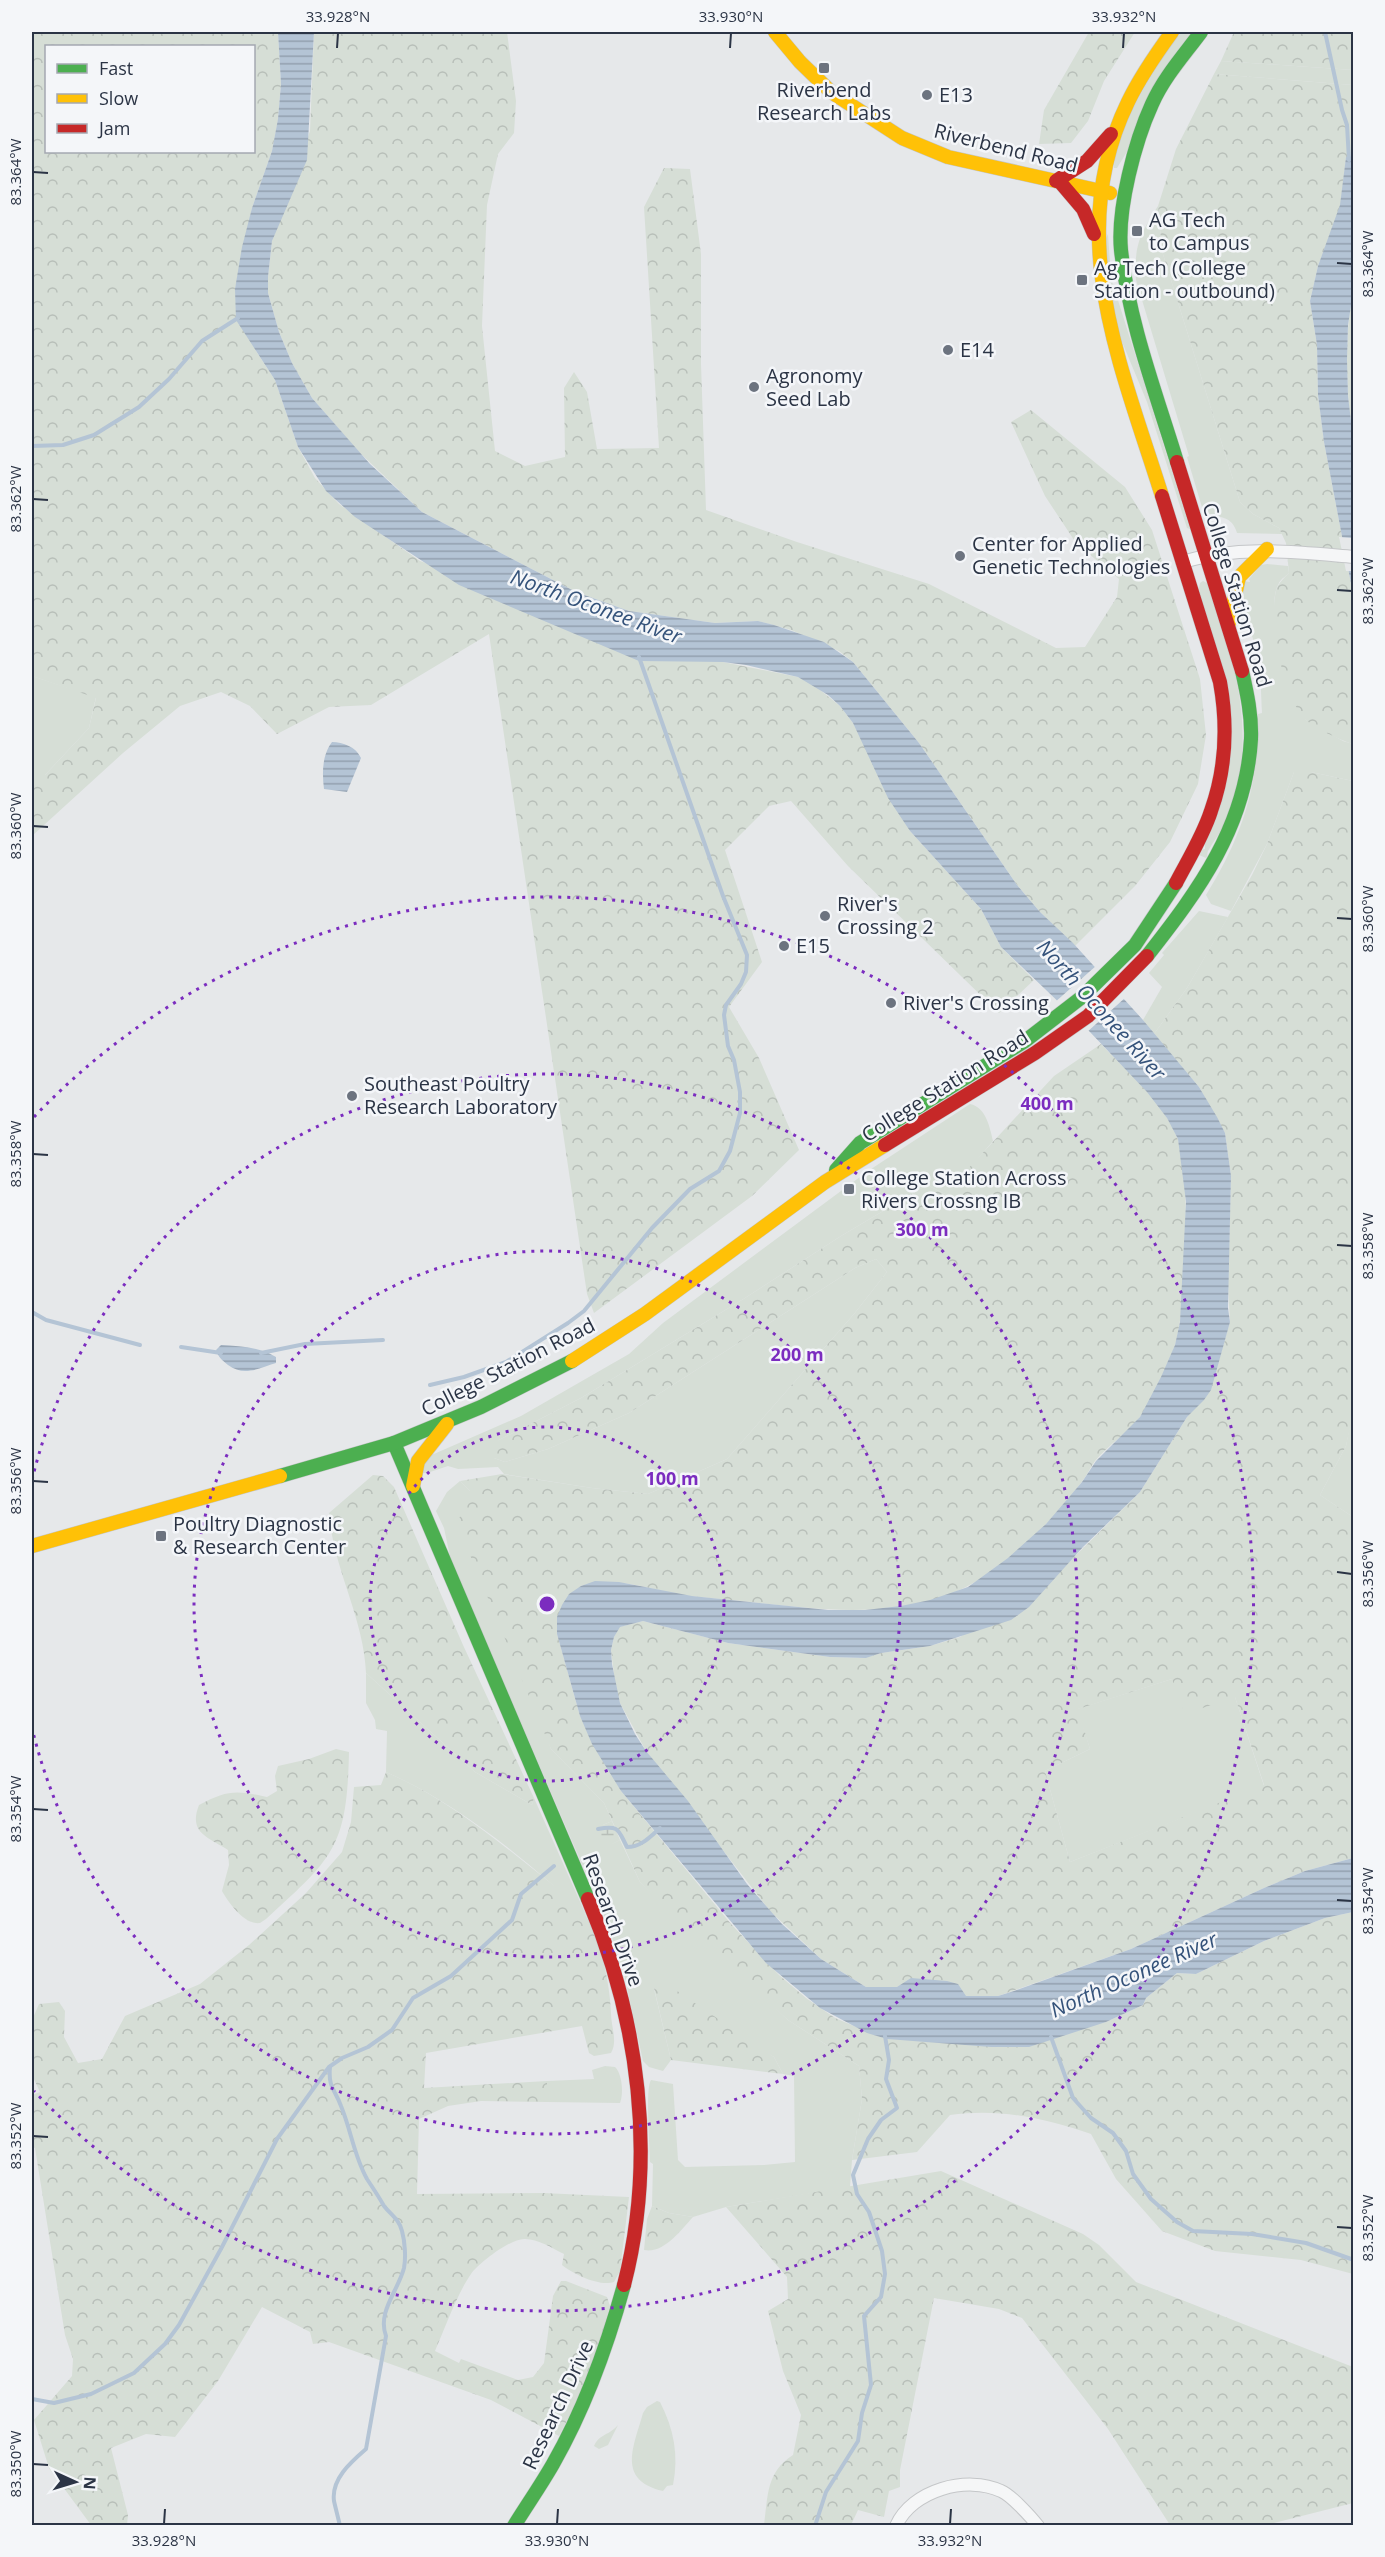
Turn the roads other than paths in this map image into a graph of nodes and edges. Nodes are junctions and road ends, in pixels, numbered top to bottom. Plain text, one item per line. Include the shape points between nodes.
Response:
1 (775, 32) edge
2 (1172, 32) edge
3 (1202, 32) edge
4 (1118, 126) junction
5 (1058, 181) junction
6 (1100, 191) junction
7 (1124, 196) junction
8 (1097, 241) junction
9 (1267, 549) junction
10 (1205, 555) junction
11 (1353, 557) edge
12 (1182, 562) junction
13 (1228, 624) junction
14 (825, 1182) junction
15 (450, 1421) junction
16 (394, 1443) junction
17 (413, 1489) junction
18 (32, 1546) edge
19 (514, 2526) edge
20 (897, 2526) edge
21 (1038, 2526) edge

1 - 5 main road, Riverbend Road via 831,92 902,138 948,157
2 - 4 main road, College Station Road via 1140,78
3 - 7 main road, College Station Road via 1167,76 1152,104 1133,155
4 - 5 main road via 1080,169
4 - 6 main road, College Station Road
5 - 6 main road, Riverbend Road
5 - 8 main road via 1083,209
6 - 7 main road, Riverbend Road
6 - 8 main road, College Station Road
7 - 10 main road, College Station Road via 1121,248 1129,302
8 - 12 main road, College Station Road via 1109,327
9 - 10 street
9 - 11 street
9 - 13 main road via 1239,576
10 - 12 street
10 - 13 main road, College Station Road
12 - 14 main road, College Station Road via 1220,682 1225,710 1224,759 1211,812 1159,913 1135,945 1082,997 1025,1041 860,1143
13 - 14 main road, College Station Road via 1240,658 1250,708 1251,738 1242,794 1203,882 1146,957 1088,1016
14 - 15 main road, College Station Road via 607,1339 570,1362
15 - 16 main road, College Station Road
15 - 17 main road via 418,1461
16 - 17 main road, Research Drive
16 - 18 main road, College Station Road
17 - 19 main road, Research Drive via 596,1918 618,1983 637,2076 638,2196 623,2295 590,2394 540,2488
20 - 21 street via 900,2518 920,2500 948,2486 974,2485 1002,2491

